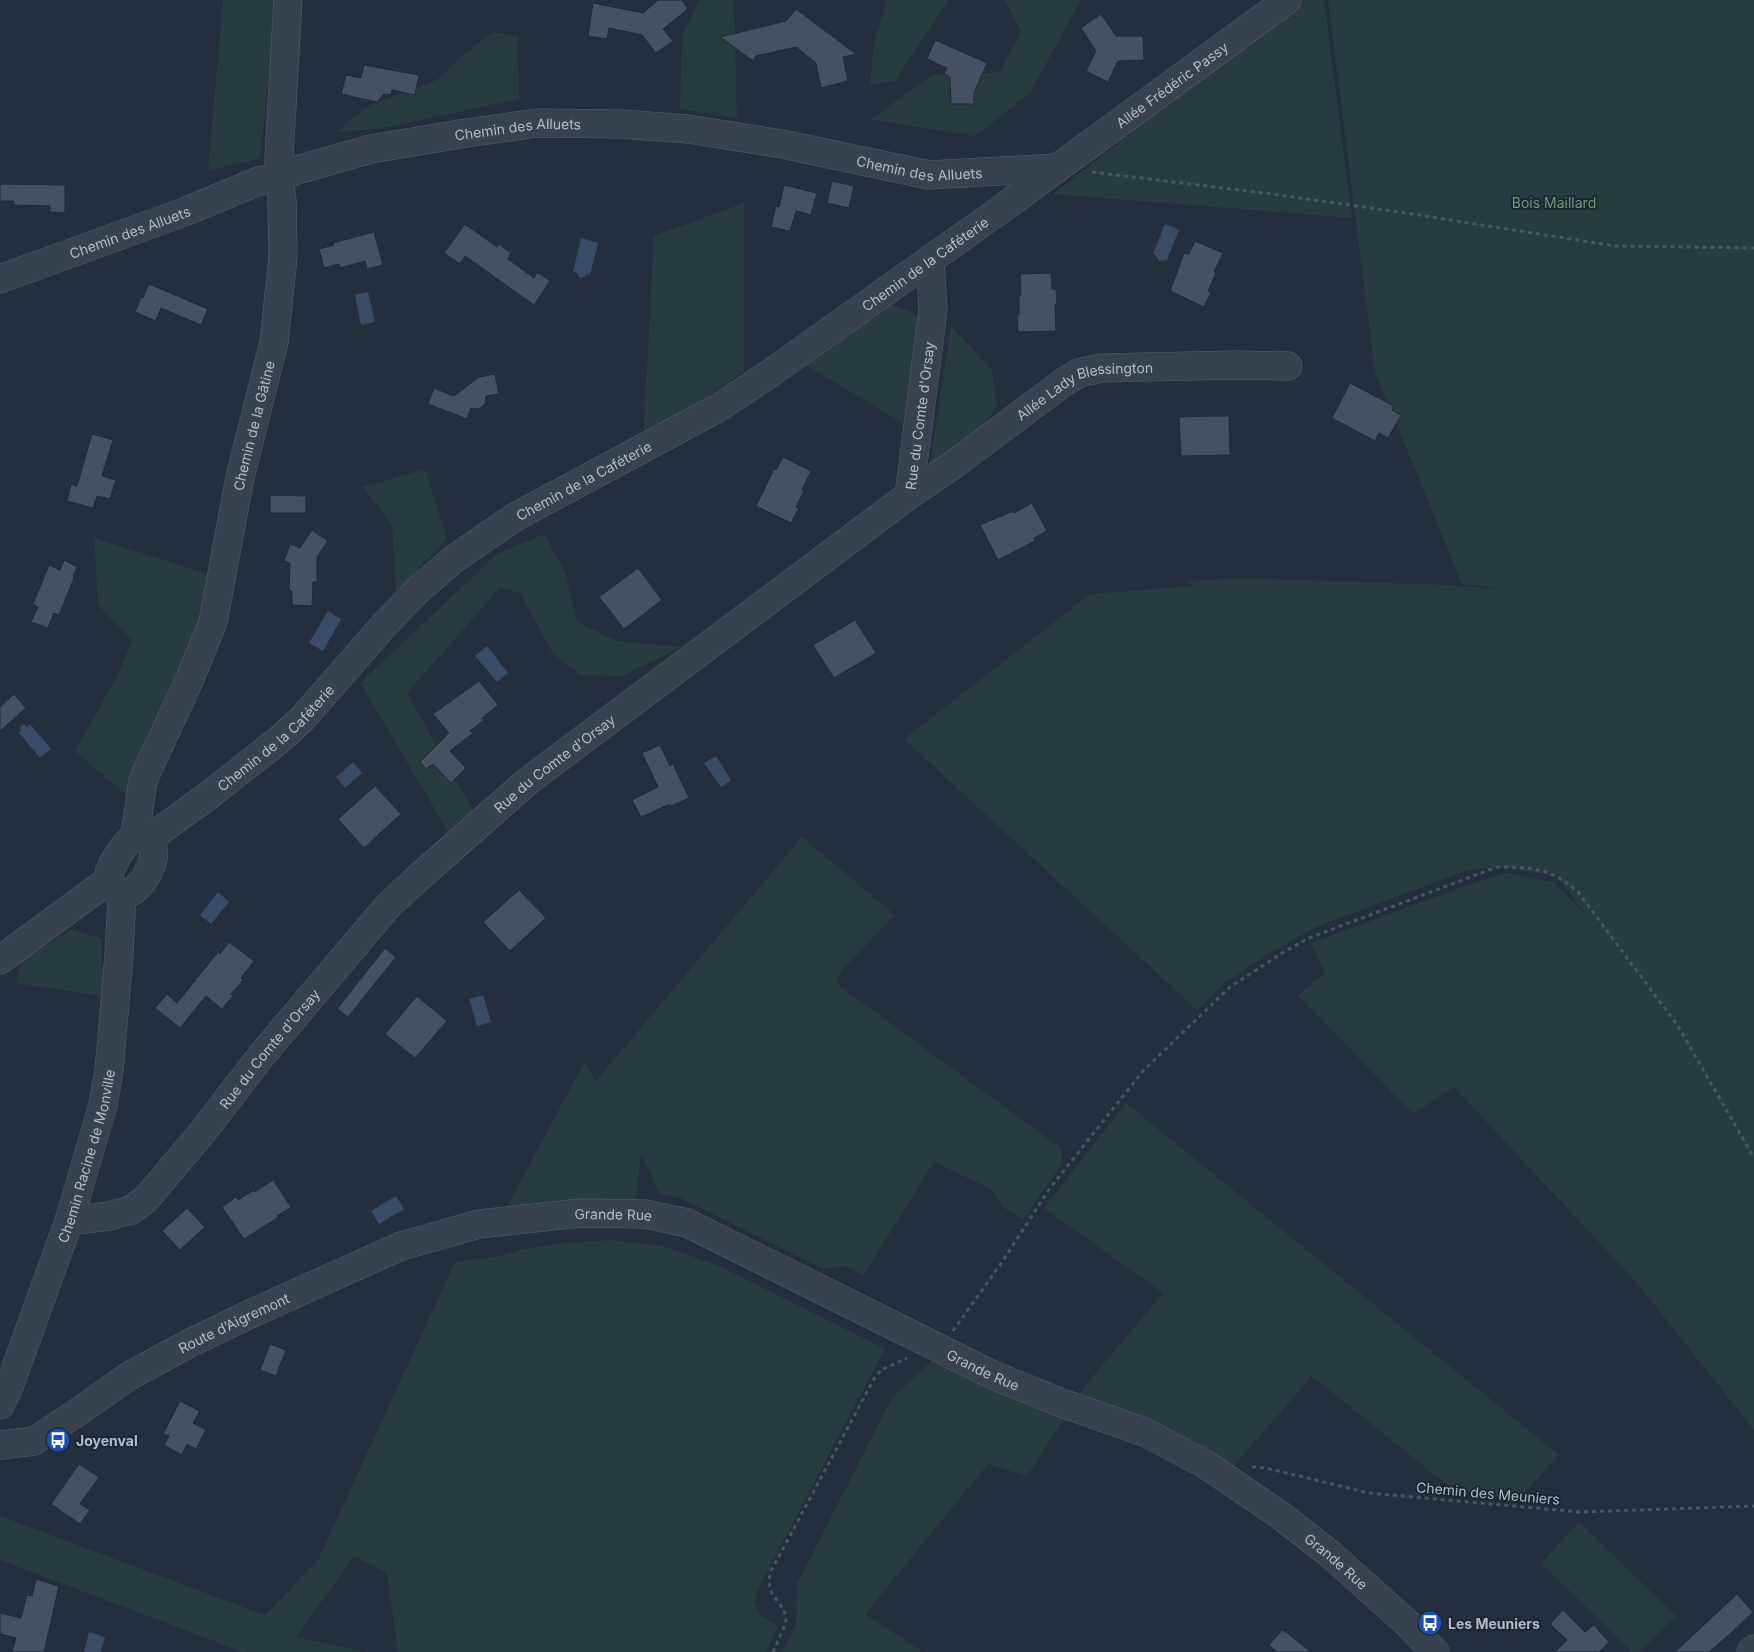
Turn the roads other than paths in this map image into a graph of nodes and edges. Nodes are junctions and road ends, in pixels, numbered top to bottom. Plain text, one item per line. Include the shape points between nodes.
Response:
1 (288, 0) edge
2 (1287, 0) edge
3 (1056, 168) junction
4 (279, 177) junction
5 (930, 259) junction
6 (0, 279) edge
7 (1288, 366) dead end
8 (909, 495) junction
9 (142, 837) junction
10 (115, 887) junction
11 (0, 960) edge
12 (69, 1221) junction
13 (479, 1224) joint
14 (0, 1405) edge
15 (1, 1439) edge
16 (1754, 1649) edge
17 (1435, 1652) edge
18 (1751, 1652) edge

1 - 4 street, Chemin de la Gâtine
2 - 3 street, Allée Frédéric Passy
3 - 4 street, Chemin des Alluets via 929,175 782,144 688,129 538,123 371,149
3 - 5 street, Chemin de la Caféterie
4 - 6 street, Chemin des Alluets via 259,181
4 - 9 street, Chemin de la Gâtine via 283,258 274,342 240,477 213,622 143,780
5 - 8 street, Rue du Comte d'Orsay via 933,310
5 - 9 street, Chemin de la Caféterie via 718,408 515,517 454,559 418,589 303,718 279,740 208,796
7 - 8 street, Allée Lady Blessington via 1101,368 1079,373
8 - 12 street, Rue du Comte d'Orsay via 528,781 387,907 146,1199 131,1210
9 - 10 street, Chemin de la Caféterie via 124,846 114,861 110,871
10 - 11 street
10 - 12 street, Chemin Racine de Monville via 119,955 109,1071 103,1105
12 - 14 street, Chemin Racine de Monville
13 - 15 street, Route d’Aigremont via 401,1246 188,1344 129,1376 34,1442
13 - 17 street, Grande Rue via 581,1213 644,1214 686,1223 993,1375 1144,1432 1205,1464 1330,1554
16 - 18 street

